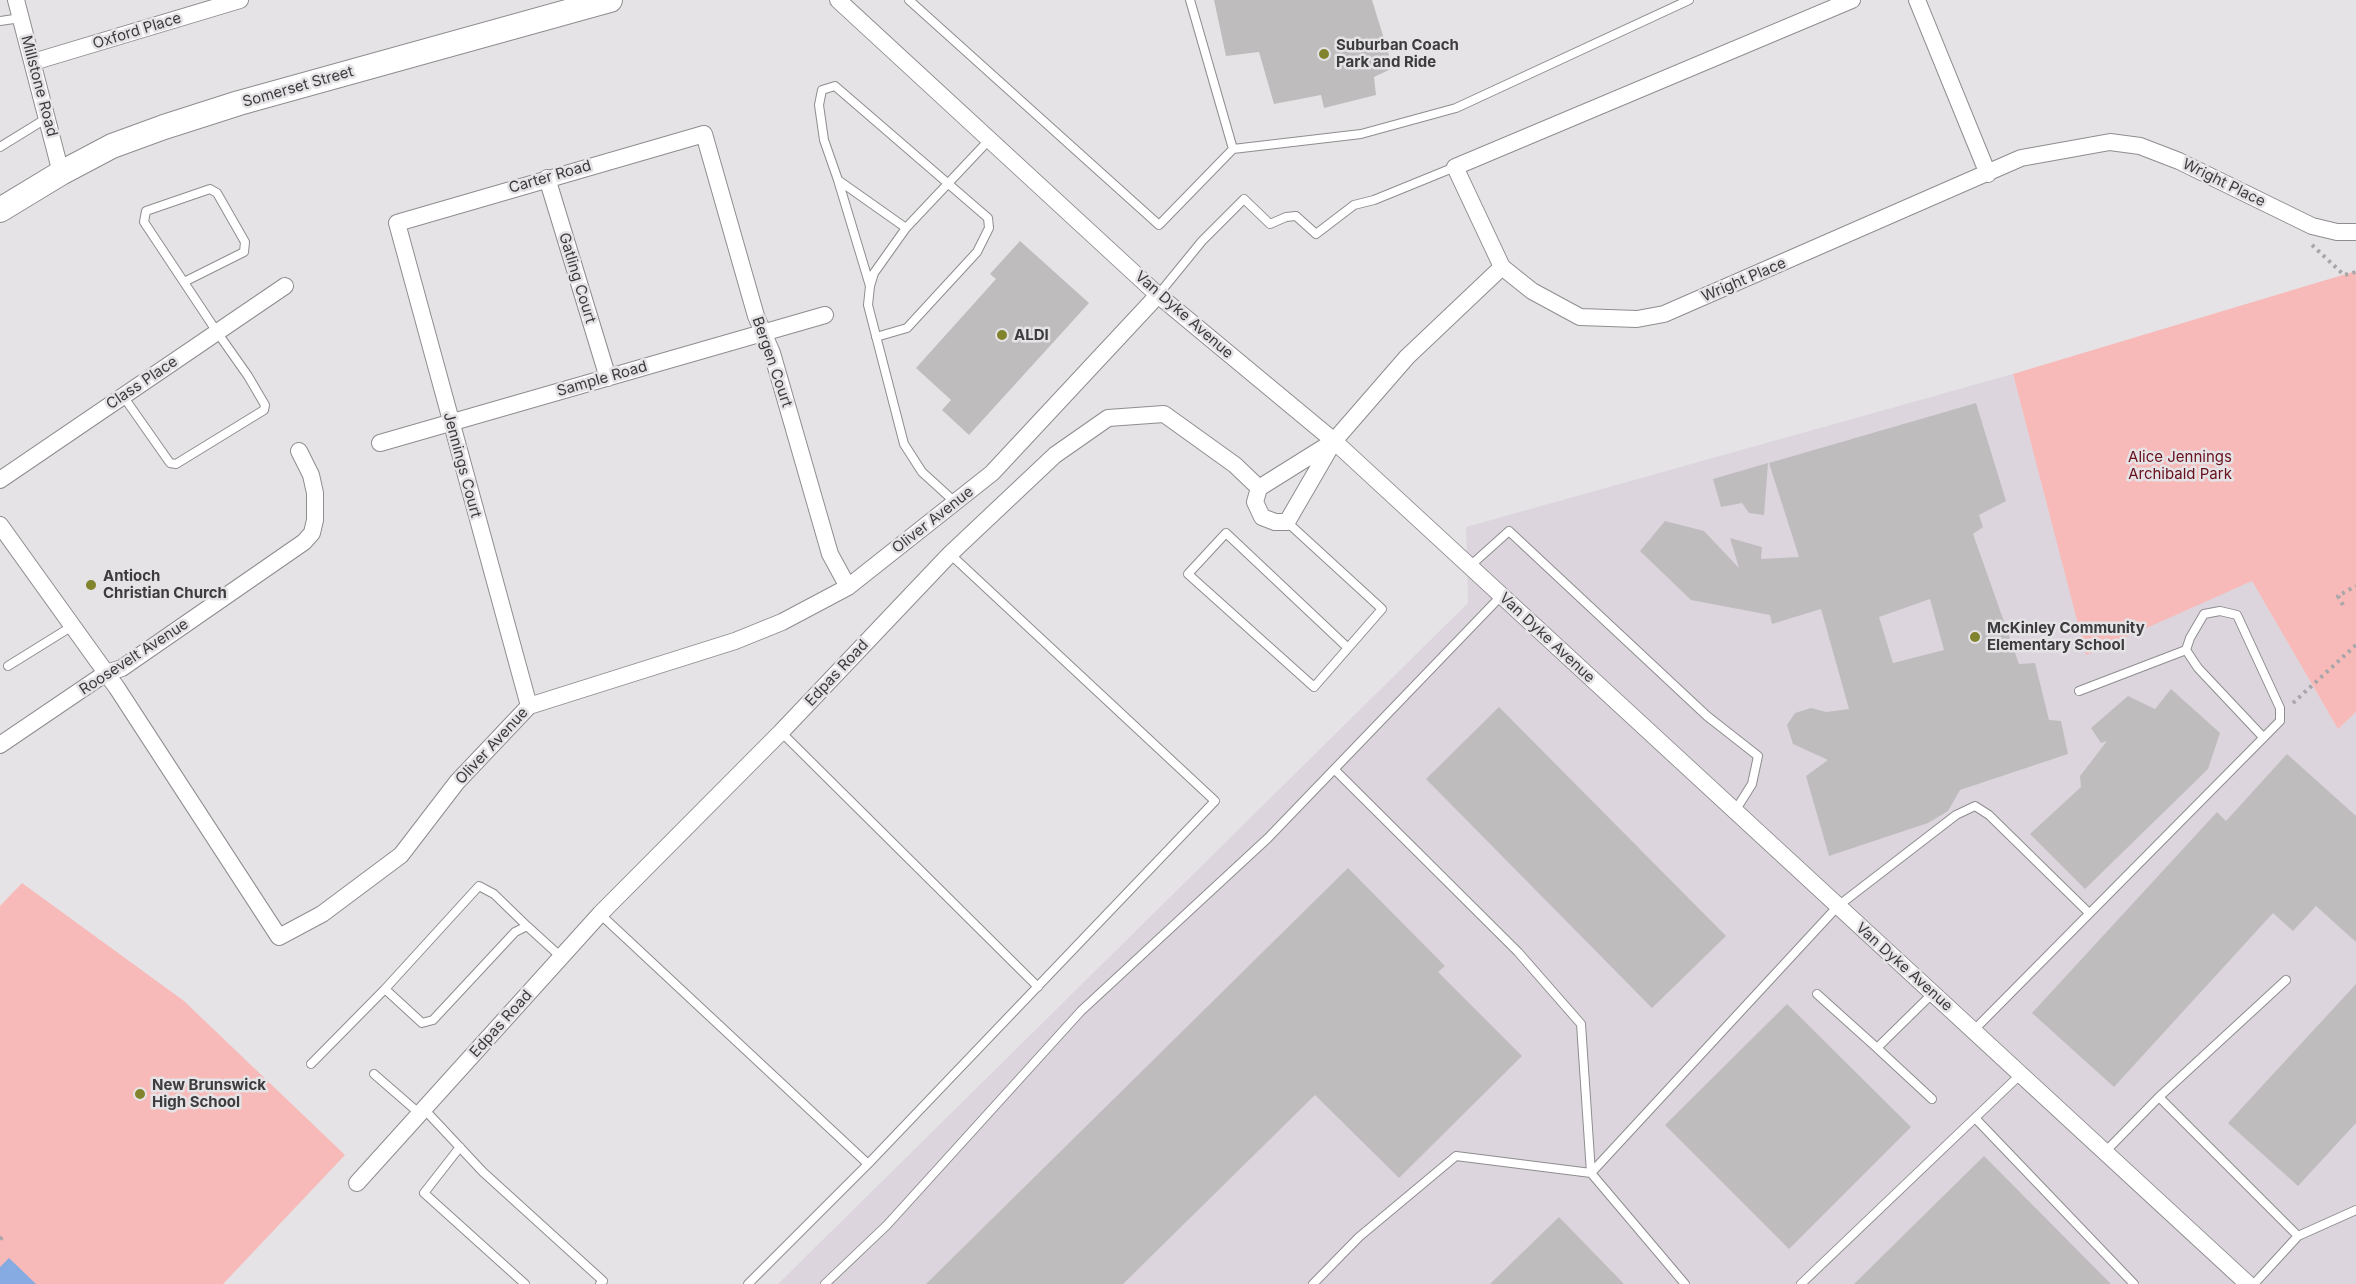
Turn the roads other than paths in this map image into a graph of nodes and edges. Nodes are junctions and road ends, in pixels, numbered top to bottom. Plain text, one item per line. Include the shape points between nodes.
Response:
1 (16, 0) edge
2 (240, 0) edge
3 (610, 0) edge
4 (838, 0) edge
5 (909, 0) edge
6 (1190, 0) edge
7 (1689, 0) edge
8 (1852, 0) edge
9 (1917, 0) edge
10 (211, 4) edge
11 (21, 18) junction
12 (0, 21) edge
13 (33, 62) junction
14 (47, 117) junction
15 (704, 134) joint
16 (990, 139) junction
17 (0, 147) edge
18 (1233, 148) junction
19 (1455, 167) junction
20 (61, 173) junction
21 (1988, 174) junction
22 (547, 178) junction
23 (838, 180) junction
24 (949, 184) junction
25 (0, 210) edge
26 (397, 223) joint
27 (906, 228) junction
28 (2356, 232) edge
29 (1502, 267) junction
30 (184, 282) junction
31 (285, 286) dead end
32 (870, 286) junction
33 (1158, 295) junction
34 (825, 315) dead end
35 (217, 332) junction
36 (763, 333) junction
37 (876, 337) junction
38 (608, 378) junction
39 (123, 396) junction
40 (450, 423) junction
41 (1334, 441) junction
42 (380, 443) dead end
43 (299, 451) dead end
44 (0, 480) edge
45 (1259, 488) junction
46 (956, 503) junction
47 (1287, 522) junction
48 (0, 525) edge
49 (950, 554) junction
50 (1470, 566) junction
51 (848, 587) junction
52 (1502, 595) junction
53 (74, 625) junction
54 (1348, 648) junction
55 (2186, 650) junction
56 (8, 666) dead end
57 (106, 673) junction
58 (2079, 691) dead end
59 (529, 706) junction
60 (781, 732) junction
61 (2263, 737) junction
62 (0, 745) edge
63 (1335, 770) junction
64 (1734, 811) junction
65 (1838, 906) junction
66 (2089, 913) junction
67 (600, 914) junction
68 (527, 926) junction
69 (561, 957) junction
70 (2286, 980) dead end
71 (1038, 987) junction
72 (385, 989) junction
73 (1817, 994) dead end
74 (1932, 994) junction
75 (1974, 1030) junction
76 (1876, 1048) junction
77 (311, 1064) dead end
78 (374, 1074) dead end
79 (2021, 1074) junction
80 (2159, 1097) junction
81 (1932, 1100) dead end
82 (422, 1112) junction
83 (1975, 1118) junction
84 (460, 1148) junction
85 (2105, 1152) junction
86 (868, 1164) junction
87 (1591, 1173) junction
88 (357, 1183) dead end
89 (2356, 1210) edge
90 (2298, 1236) junction
91 (525, 1284) edge
92 (600, 1284) edge
93 (748, 1284) edge
94 (825, 1284) edge
95 (1313, 1284) edge
96 (1685, 1284) edge
97 (1801, 1284) edge
98 (2134, 1284) edge
99 (2248, 1284) edge
100 (2254, 1284) edge

1 - 11 street, Millstone Road
2 - 10 street, Oxford Place
3 - 20 main road, Somerset Street via 239,103 112,146
4 - 16 street, Van Dyke Avenue
5 - 18 lane via 1159,225
6 - 18 lane
7 - 18 lane via 1456,108 1361,134
8 - 19 street
9 - 21 street
10 - 13 street, Oxford Place
11 - 12 lane
11 - 13 street, Millstone Road
13 - 14 street, Millstone Road
14 - 17 lane
14 - 20 street, Millstone Road
15 - 22 street, Carter Road
15 - 36 street, Bergen Court
16 - 24 lane
16 - 33 street, Van Dyke Avenue
19 - 29 street, Wright Place
19 - 33 lane via 1354,206 1316,234 1296,216 1270,224 1244,200 1202,241
20 - 25 main road, Somerset Street
21 - 28 street, Wright Place via 2021,158 2110,142 2140,146 2295,218 2337,232
21 - 29 street, Wright Place via 1664,314 1637,319 1580,317 1532,291
22 - 26 street, Carter Road
22 - 38 street, Gatling Court
23 - 24 lane via 824,140 819,105 822,90 835,86
23 - 27 lane
23 - 32 lane
24 - 27 lane
24 - 37 lane via 988,219 989,228 977,252 907,328
26 - 40 street, Jennings Court
27 - 32 lane via 874,273
29 - 41 street via 1407,357
30 - 30 lane via 144,222 146,211 210,189 217,193 245,242 244,252
30 - 35 lane
31 - 35 street, Class Place
32 - 37 lane via 868,304
33 - 41 street, Van Dyke Avenue
33 - 46 street, Oliver Avenue via 992,473
34 - 36 street, Sample Road
35 - 39 street, Class Place
35 - 39 lane via 248,376 265,405 264,410 176,464 170,463
36 - 38 street, Sample Road
36 - 51 street, Bergen Court via 830,554
37 - 46 lane via 904,444 922,472
38 - 40 street, Sample Road
39 - 44 street, Class Place
40 - 42 street, Sample Road
40 - 59 street, Jennings Court
41 - 45 street
41 - 47 street
41 - 50 street, Van Dyke Avenue
43 - 57 street, Roosevelt Avenue via 315,493 312,533 122,668
45 - 47 street via 1255,502 1262,517
45 - 49 street, Edpas Road via 1235,465 1164,414 1108,418 1055,455
46 - 51 street, Oliver Avenue
47 - 54 lane via 1382,609
48 - 53 street, Oliver Avenue
49 - 60 street, Edpas Road
49 - 71 lane via 1215,801
50 - 52 street, Van Dyke Avenue
50 - 64 lane via 1509,531 1707,716 1758,756 1752,784
51 - 59 street, Oliver Avenue via 782,622 735,640
52 - 63 lane
52 - 64 street, Van Dyke Avenue
53 - 56 lane
53 - 57 street, Oliver Avenue
54 - 54 lane via 1314,687 1188,574 1226,532
55 - 58 lane
55 - 61 lane
55 - 61 lane via 2204,614 2220,611 2237,615 2280,708 2280,721
57 - 59 street, Oliver Avenue via 279,937 322,914 401,855 457,782
57 - 62 street, Roosevelt Avenue
60 - 67 street, Edpas Road
60 - 71 lane
61 - 66 lane
63 - 87 lane via 1518,952 1581,1024
63 - 94 lane via 1268,838 1081,1011 887,1225
64 - 65 street, Van Dyke Avenue
65 - 66 lane via 1920,840 1975,806 1989,815
65 - 74 street, Van Dyke Avenue
65 - 87 lane
66 - 75 lane
67 - 69 street, Edpas Road
67 - 86 lane
68 - 69 lane
68 - 72 lane via 515,932 433,1020 422,1023
68 - 72 lane via 494,894 479,886
69 - 82 street, Edpas Road
70 - 80 lane
71 - 86 lane
72 - 77 lane
73 - 76 lane
74 - 75 street, Van Dyke Avenue
74 - 76 lane
75 - 79 street, Van Dyke Avenue
76 - 81 lane
78 - 82 lane
79 - 83 lane
79 - 85 street, Van Dyke Avenue
80 - 85 lane
80 - 90 lane
82 - 84 lane
82 - 88 street, Edpas Road
83 - 97 lane
83 - 98 lane
84 - 91 lane via 424,1193
84 - 92 lane via 603,1281
85 - 99 street, Van Dyke Avenue
86 - 93 lane
87 - 95 lane via 1456,1156 1359,1237
87 - 96 lane
89 - 90 lane
90 - 100 lane

